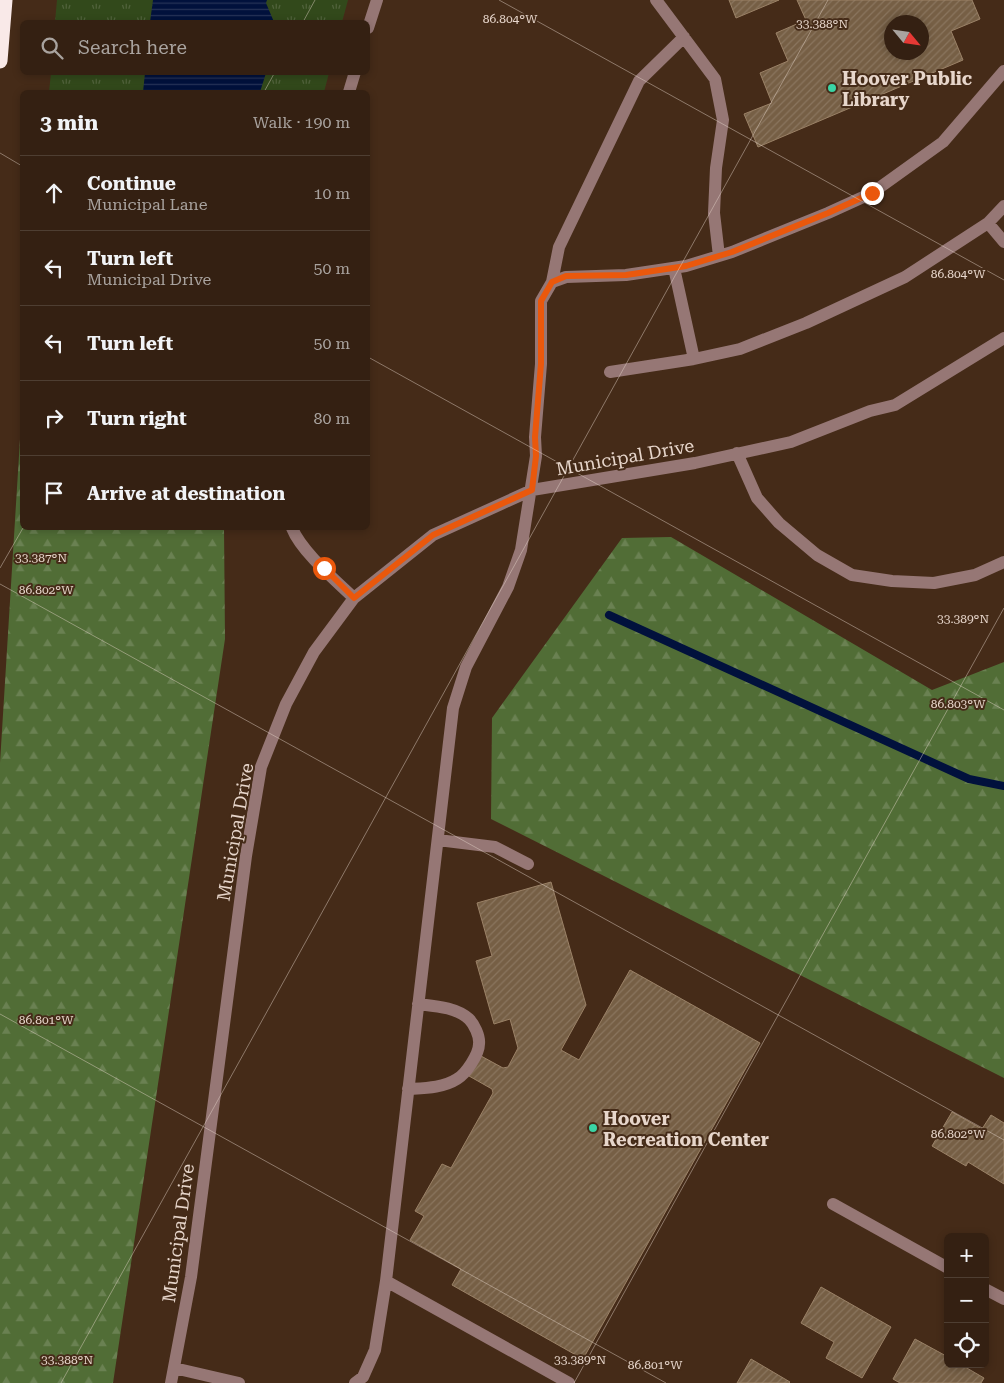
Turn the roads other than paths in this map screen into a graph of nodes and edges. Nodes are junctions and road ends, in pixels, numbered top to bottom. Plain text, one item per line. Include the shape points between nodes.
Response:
1 (5, 0) edge
2 (377, 0) edge
3 (656, 0) edge
4 (370, 22) edge
5 (684, 37) junction
6 (0, 61) edge
7 (1004, 71) edge
8 (354, 75) edge
9 (350, 90) edge
10 (1004, 206) edge
11 (988, 223) junction
12 (1004, 242) edge
13 (719, 256) junction
14 (674, 268) junction
15 (552, 282) junction
16 (1004, 338) edge
17 (694, 359) junction
18 (610, 372) dead end
19 (737, 453) junction
20 (532, 490) junction
21 (293, 530) edge
22 (1004, 562) edge
23 (354, 598) junction
24 (438, 840) junction
25 (528, 864) dead end
26 (418, 1004) junction
27 (408, 1089) junction
28 (834, 1204) dead end
29 (944, 1266) edge
30 (386, 1281) junction
31 (989, 1291) edge
32 (1004, 1300) edge
33 (174, 1368) junction
34 (171, 1383) edge
35 (239, 1383) edge
36 (355, 1383) edge
37 (569, 1383) edge

1 - 6 highway
2 - 4 street
3 - 5 street
5 - 13 street via 715,79 723,120 714,204
5 - 15 street via 639,81 559,247
7 - 13 street via 943,142 872,193
8 - 9 street
10 - 11 street
11 - 12 street
11 - 17 street via 905,277 806,323 740,349
13 - 14 street
14 - 15 street via 626,275 566,276
14 - 17 street
15 - 20 street via 541,301 541,364
16 - 19 street, Municipal Drive via 895,405 870,411 791,442
17 - 18 street
19 - 20 street, Municipal Drive
19 - 22 street via 757,498 779,523 817,555 852,575 934,583 975,575
20 - 23 street, Municipal Drive via 433,535
20 - 24 street via 521,550 508,587 466,667 453,708
21 - 23 street via 318,562
23 - 33 street, Municipal Drive via 314,652 286,704 261,767 246,856 191,1277
24 - 25 street via 495,847
24 - 26 street
26 - 27 street
26 - 27 street via 453,1010 469,1019 480,1045 471,1065 458,1079 438,1087
27 - 30 street
28 - 29 street
30 - 36 street via 374,1350 363,1377
30 - 37 street
31 - 32 street
33 - 34 street, Municipal Drive
33 - 35 street

